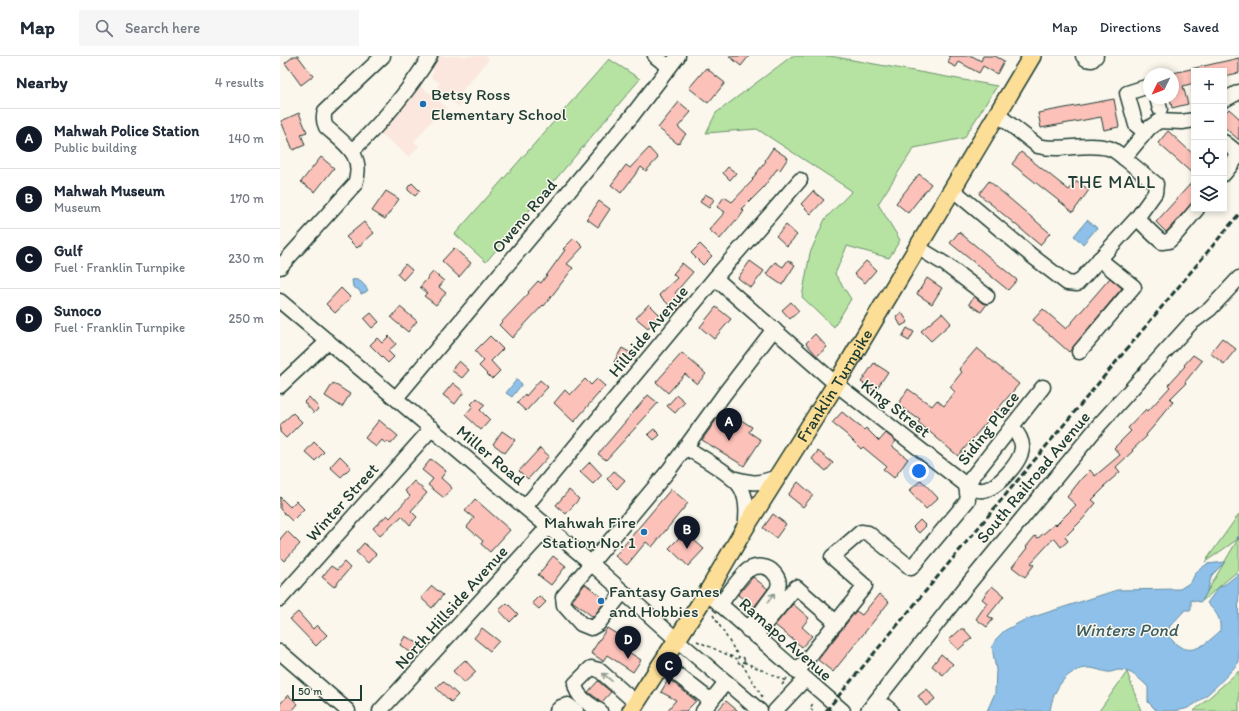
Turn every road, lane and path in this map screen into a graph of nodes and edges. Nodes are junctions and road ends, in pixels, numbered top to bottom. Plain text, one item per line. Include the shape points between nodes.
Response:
1 (383, 56) edge
2 (430, 56) edge
3 (655, 56) edge
4 (678, 56) edge
5 (1032, 56) edge
6 (1083, 56) edge
7 (1096, 56) edge
8 (669, 67) junction
9 (1143, 88) edge
10 (1239, 92) edge
11 (1227, 98) edge
12 (997, 114) junction
13 (1191, 120) edge
14 (1145, 132) junction
15 (1227, 145) edge
16 (352, 151) junction
17 (1239, 155) edge
18 (1124, 158) junction
19 (1227, 167) edge
20 (800, 180) dead end
21 (952, 189) junction
22 (1194, 212) edge
23 (1137, 218) junction
24 (917, 247) junction
25 (1099, 259) junction
26 (280, 267) edge
27 (715, 278) junction
28 (1239, 278) edge
29 (987, 296) dead end
30 (280, 301) edge
31 (774, 329) junction
32 (328, 341) junction
33 (1079, 352) dead end
34 (836, 384) junction
35 (280, 386) edge
36 (1043, 387) dead end
37 (396, 398) junction
38 (1012, 426) junction
39 (432, 428) junction
40 (685, 447) junction
41 (778, 477) junction
42 (732, 478) junction
43 (966, 485) junction
44 (525, 507) junction
45 (548, 526) junction
46 (745, 528) junction
47 (592, 564) junction
48 (623, 592) junction
49 (707, 593) junction
50 (280, 599) edge
51 (716, 609) junction
52 (836, 623) junction
53 (752, 633) junction
54 (677, 640) junction
55 (696, 641) dead end
56 (280, 652) edge
57 (738, 658) junction
58 (743, 663) junction
59 (658, 669) junction
60 (794, 677) junction
61 (726, 682) junction
62 (781, 687) dead end
63 (813, 704) dead end
64 (707, 706) edge
65 (763, 706) edge
66 (884, 706) edge
67 (635, 708) edge
68 (348, 711) edge
69 (380, 711) edge
70 (557, 711) edge
71 (576, 711) edge
72 (600, 711) edge
73 (776, 711) edge
74 (813, 711) edge
75 (843, 711) edge
76 (868, 711) edge

1 - 16 street via 325,111 323,116 326,127
2 - 16 street via 415,80
3 - 8 street
4 - 8 street, Oweno Road
5 - 12 main road, Franklin Turnpike
6 - 7 street via 1092,60
8 - 37 street, Oweno Road via 631,117
9 - 14 street via 1128,93 1136,125
10 - 11 street
12 - 18 street via 1038,146 1096,146 1110,148
12 - 21 main road, Franklin Turnpike
13 - 14 street via 1159,121
14 - 18 street
15 - 17 street
16 - 26 street via 359,166 355,184
17 - 19 street
18 - 23 street via 1156,184 1155,193
20 - 27 street, Hillside Avenue
21 - 24 main road, Franklin Turnpike
21 - 25 street via 1068,283 1077,284
22 - 23 street via 1169,241 1162,242
23 - 25 street
24 - 29 street via 945,264
24 - 34 main road, Franklin Turnpike
25 - 33 street via 1134,287
27 - 31 street, King Street
27 - 44 street, Hillside Avenue
28 - 66 street, South Railroad Avenue via 1210,309 1190,324 1099,425 964,588
30 - 32 street, Miller Road
31 - 34 street, King Street
31 - 40 street
32 - 35 street
32 - 37 street, Miller Road
34 - 41 main road, Franklin Turnpike
34 - 43 street, King Street
36 - 38 street, Siding Place
37 - 39 street, Miller Road
38 - 43 street, Siding Place
38 - 43 street via 1022,446 1021,454 1013,466 990,489 975,490
39 - 44 street, Miller Road
39 - 50 street, Winter Street
40 - 42 street
40 - 47 street
41 - 42 street via 762,483
41 - 46 main road, Franklin Turnpike
42 - 46 street via 741,488 745,500
43 - 52 street, Siding Place via 968,500 911,568 868,533 861,532 832,557 865,586
44 - 45 street, Miller Road
45 - 47 street, Miller Road
45 - 69 street, North Hillside Avenue
46 - 49 main road, Franklin Turnpike
47 - 48 street, Miller Road
47 - 48 street via 563,597 564,605 581,624 591,628 598,624
48 - 54 street, Miller Road
49 - 51 street, Ramapo Avenue
49 - 54 main road, Franklin Turnpike
51 - 53 street, Ramapo Avenue
53 -> 51 street via 780,584 774,572 759,566 747,571
51 - 57 path
52 - 53 street via 796,587
52 - 60 street
53 - 60 street, Ramapo Avenue
54 - 59 main road, Franklin Turnpike
54 - 61 street, Miller Road
55 - 57 path
56 - 68 street
57 - 58 path via 743,658
57 - 58 path via 738,663
58 - 60 path
58 - 65 path
59 - 64 street via 674,672
59 - 67 main road, Franklin Turnpike
60 - 62 path
60 - 73 street
60 - 75 street, Ramapo Avenue
61 - 64 street
61 - 65 street, Miller Road
63 - 74 path via 810,708
66 - 76 street, South Railroad Avenue
67 -> 72 street via 599,670 591,668 575,684 576,690 579,696
70 - 71 street via 568,705

